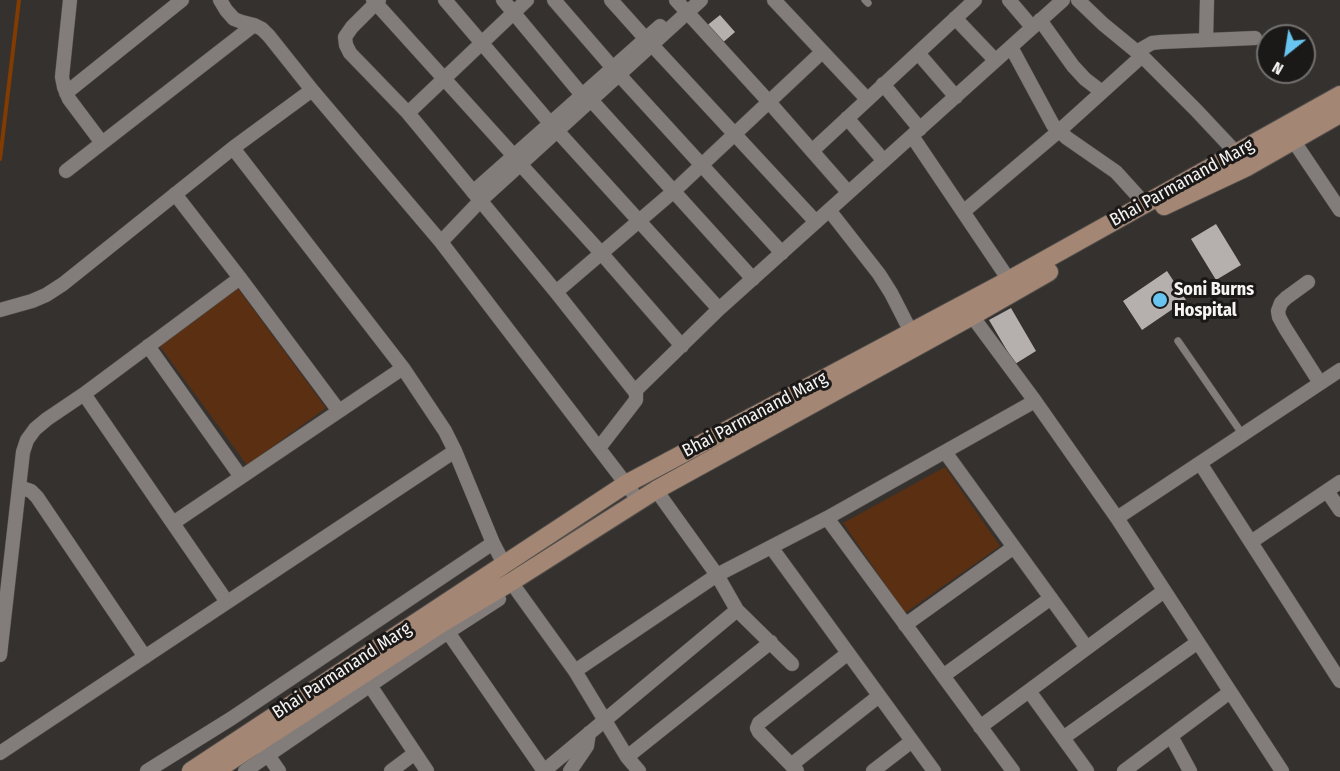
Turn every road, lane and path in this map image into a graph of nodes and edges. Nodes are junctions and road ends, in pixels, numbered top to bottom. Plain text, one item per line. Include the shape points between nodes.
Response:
1 (182, 0) edge
2 (220, 0) edge
3 (445, 0) edge
4 (503, 0) edge
5 (527, 0) edge
6 (554, 0) edge
7 (611, 0) edge
8 (701, 0) edge
9 (774, 0) edge
10 (975, 0) edge
11 (1009, 0) edge
12 (1064, 0) edge
13 (1078, 0) edge
14 (1207, 0) edge
15 (72, 1) edge
16 (376, 1) edge
17 (683, 5) edge
18 (514, 12) junction
19 (955, 18) junction
20 (1036, 24) junction
21 (254, 25) junction
22 (1256, 38) dead end
23 (1206, 40) junction
24 (649, 42) junction
25 (482, 43) junction
26 (1011, 47) junction
27 (822, 52) junction
28 (918, 52) junction
29 (1140, 53) junction
30 (995, 60) junction
31 (616, 71) junction
32 (445, 78) junction
33 (883, 84) junction
34 (312, 90) junction
35 (1102, 92) junction
36 (66, 93) junction
37 (1340, 95) edge
38 (587, 97) junction
39 (956, 97) junction
40 (867, 99) junction
41 (769, 102) junction
42 (408, 113) junction
43 (1340, 114) edge
44 (847, 118) junction
45 (554, 127) junction
46 (1059, 131) junction
47 (916, 132) junction
48 (1290, 132) junction
49 (735, 134) junction
50 (102, 143) junction
51 (233, 148) junction
52 (812, 151) junction
53 (518, 160) junction
54 (884, 160) junction
55 (1242, 160) junction
56 (702, 165) junction
57 (66, 171) dead end
58 (674, 191) junction
59 (848, 192) junction
60 (175, 194) junction
61 (476, 197) junction
62 (1145, 204) junction
63 (829, 210) junction
64 (1340, 210) edge
65 (963, 212) junction
66 (640, 221) junction
67 (816, 222) junction
68 (441, 243) junction
69 (782, 253) junction
70 (602, 254) junction
71 (240, 278) junction
72 (753, 279) junction
73 (1009, 280) junction
74 (1308, 282) dead end
75 (556, 292) junction
76 (719, 309) junction
77 (0, 310) edge
78 (969, 310) junction
79 (911, 332) junction
80 (1178, 341) dead end
81 (682, 345) junction
82 (148, 346) junction
83 (403, 368) junction
84 (1340, 370) edge
85 (1320, 383) junction
86 (635, 391) junction
87 (84, 394) junction
88 (1035, 401) junction
89 (339, 411) junction
90 (1243, 435) junction
91 (599, 448) junction
92 (455, 451) junction
93 (945, 452) junction
94 (1200, 463) junction
95 (241, 477) junction
96 (1340, 482) edge
97 (626, 484) junction
98 (19, 487) junction
99 (656, 490) junction
100 (1327, 491) junction
101 (639, 501) junction
102 (1340, 510) edge
103 (827, 518) junction
104 (1117, 518) junction
105 (173, 523) junction
106 (1251, 542) junction
107 (494, 543) junction
108 (771, 547) junction
109 (1014, 547) junction
110 (504, 564) junction
111 (717, 575) junction
112 (513, 585) junction
113 (1164, 591) junction
114 (1051, 598) junction
115 (226, 602) junction
116 (737, 610) junction
117 (905, 625) junction
118 (445, 627) junction
119 (771, 642) junction
120 (1198, 642) junction
121 (1087, 648) junction
122 (847, 654) junction
123 (0, 655) edge
124 (145, 657) junction
125 (792, 664) dead end
126 (575, 671) junction
127 (943, 676) junction
128 (366, 680) junction
129 (1340, 681) edge
130 (1029, 691) junction
131 (1230, 692) junction
132 (879, 696) junction
133 (604, 720) junction
134 (980, 727) junction
135 (589, 733) junction
136 (1171, 736) junction
137 (1063, 738) junction
138 (912, 741) junction
139 (263, 748) junction
140 (0, 753) edge
141 (415, 753) junction
142 (627, 757) junction
143 (794, 768) edge
144 (147, 771) edge
145 (191, 771) edge
146 (215, 771) edge
147 (245, 771) edge
148 (279, 771) edge
149 (391, 771) edge
150 (427, 771) edge
151 (544, 771) edge
152 (570, 771) edge
153 (639, 771) edge
154 (873, 771) edge
155 (934, 771) edge
156 (1013, 771) edge
157 (1087, 771) edge
158 (1124, 771) edge
159 (1190, 771) edge
160 (1282, 771) edge

1 - 36 street
2 - 21 street via 234,19
3 - 25 street
4 - 18 street
5 - 18 street
6 - 31 street
7 - 24 street
8 - 17 street
9 - 27 street
10 - 19 street
11 - 20 street
12 - 20 street
13 - 29 street
14 - 23 street
15 - 36 street via 62,77
16 - 32 street
16 - 42 street via 345,37 346,45
17 - 24 street
17 - 41 street
18 - 25 street
18 - 38 street
19 - 28 street
19 - 30 street
20 - 26 street
20 - 35 street via 1085,79
21 - 34 street via 269,36
21 - 50 street
22 - 23 street
23 - 29 street via 1152,43
24 - 31 street
24 - 49 street
25 - 32 street
25 - 45 street
26 - 30 street
26 - 46 street
27 - 40 street
27 - 41 street
28 - 33 street
28 - 39 street
29 - 35 street
29 - 55 street
30 - 39 street
31 - 38 street
31 - 56 street
32 - 42 street
32 - 53 street
33 - 40 street
33 - 47 street
34 - 51 street
34 - 68 street
35 - 46 street
36 - 50 street
37 - 48 street, Bhai Parmanand Marg
38 - 45 street
38 - 58 street
39 - 47 street
40 - 44 street
41 - 49 street
41 - 52 street
42 - 61 street
43 - 48 street, Bhai Parmanand Marg
44 - 52 street
44 - 54 street
45 - 53 street
45 - 66 street
46 - 62 street via 1116,172
46 - 65 street
47 - 54 street
47 - 65 street
48 - 55 street, Bhai Parmanand Marg
48 - 64 street
49 - 56 street
49 - 67 street
50 - 57 street
51 - 60 street
51 - 83 street
52 - 59 street
53 - 61 street
53 - 70 street
54 - 59 street
55 - 62 street, Bhai Parmanand Marg
55 - 78 street, Bhai Parmanand Marg
56 - 58 street
56 - 69 street
58 - 66 street
58 - 72 street
59 - 63 street
60 - 71 street
60 - 77 street via 54,290 32,302
61 - 68 street
61 - 75 street
62 - 73 street, Bhai Parmanand Marg
63 - 67 street
63 - 79 street via 879,274
65 - 73 street
66 - 70 street
66 - 76 street
67 - 69 street
68 - 91 street
69 - 72 street
70 - 75 street
70 - 81 street
71 - 82 street
71 - 89 street
72 - 76 street
73 - 78 street, Bhai Parmanand Marg
74 - 85 street via 1281,303 1278,310
75 - 86 street
76 - 81 street
78 - 79 street, Bhai Parmanand Marg
78 - 88 street
78 - 99 street, Bhai Parmanand Marg
79 - 97 street, Bhai Parmanand Marg
80 - 90 lane
81 - 86 street
82 - 87 street
82 - 95 street
83 - 89 street
83 - 92 street
84 - 85 street
85 - 90 street
86 - 91 street via 636,400
87 - 98 street via 34,429 23,452
87 - 105 street
88 - 93 street
88 - 104 street
89 - 95 street
90 - 94 street
91 - 97 street
92 - 107 street
92 - 115 street
93 - 103 street
93 - 109 street
94 - 104 street
94 - 106 street
95 - 105 street
96 - 100 street
97 - 101 street
97 - 110 street, Bhai Parmanand Marg
98 - 123 street
98 - 124 street via 37,497
99 - 101 street, Bhai Parmanand Marg
99 - 111 street
100 - 102 street
100 - 106 street
101 - 112 street, Bhai Parmanand Marg
103 - 108 street
103 - 117 street
104 - 113 street
105 - 115 street
106 - 129 street
107 - 110 street
107 - 144 street
108 - 111 street
108 - 122 street
109 - 114 street
109 - 117 street
110 - 145 street, Bhai Parmanand Marg
111 - 116 street
111 - 126 street
112 - 118 street, Bhai Parmanand Marg
112 - 126 street
113 - 120 street
113 - 121 street
114 - 121 street
114 - 127 street
115 - 124 street
116 - 119 street
116 - 133 street
117 - 127 street
118 - 128 street, Bhai Parmanand Marg
118 - 151 street
119 - 125 street
119 - 142 street
120 - 131 street
120 - 137 street
121 - 130 street
122 - 132 street
122 - 143 street via 759,723 759,732
124 - 140 street
126 - 133 street
127 - 134 street
128 - 139 street, Bhai Parmanand Marg
128 - 141 street
130 - 134 street
130 - 137 street
131 - 136 street
131 - 160 street
132 - 138 street
132 - 143 street
133 - 135 street
133 - 142 street
134 - 156 street
135 - 151 street
135 - 152 street via 587,746
136 - 158 street
136 - 159 street
137 - 157 street
138 - 154 street
138 - 155 street
139 - 146 street, Bhai Parmanand Marg
139 - 147 street
139 - 148 street
141 - 149 street
141 - 150 street
142 - 153 street

